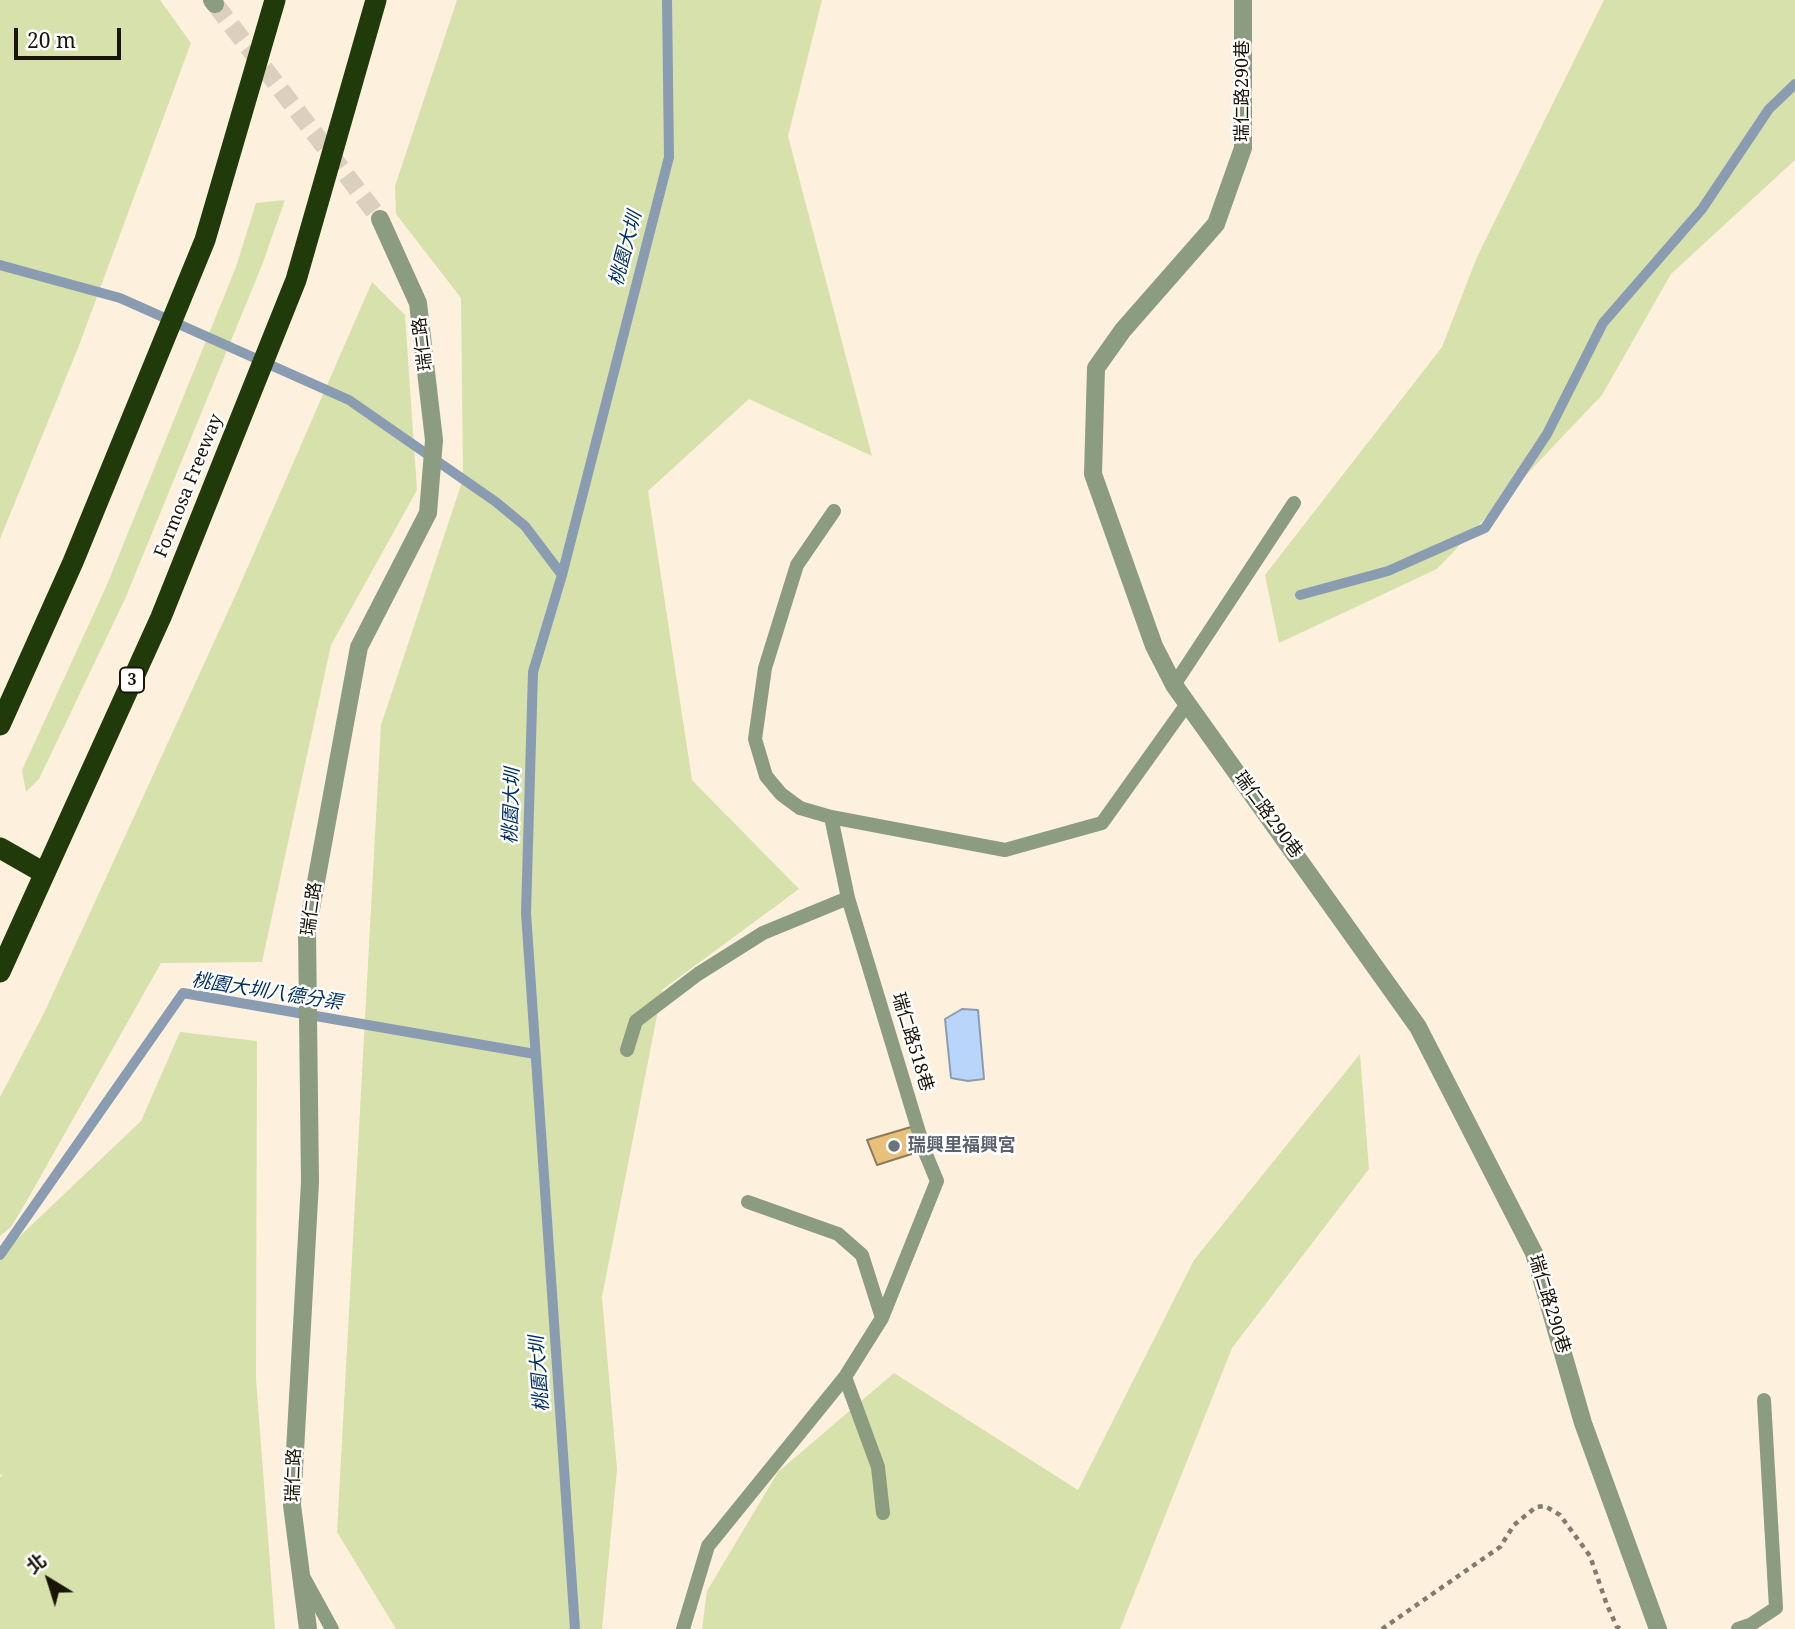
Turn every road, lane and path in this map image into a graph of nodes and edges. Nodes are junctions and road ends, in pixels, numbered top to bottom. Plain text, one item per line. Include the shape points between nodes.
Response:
1 (275, 0) edge
2 (376, 0) edge
3 (1243, 0) edge
4 (380, 219) tunnel mouth
5 (1294, 503) dead end
6 (834, 511) dead end
7 (1174, 685) junction
8 (1187, 704) junction
9 (0, 725) edge
10 (831, 817) junction
11 (0, 848) edge
12 (44, 873) junction
13 (848, 898) junction
14 (0, 972) edge
15 (627, 1050) dead end
16 (748, 1202) dead end
17 (882, 1318) junction
18 (845, 1377) junction
19 (1764, 1400) dead end
20 (883, 1513) dead end
21 (300, 1572) junction
22 (307, 1629) edge
23 (332, 1629) edge
24 (683, 1629) edge
25 (1382, 1629) edge
26 (1622, 1629) edge
27 (1658, 1629) edge
28 (1738, 1629) edge

1 - 9 highway via 205,240 73,562
2 - 12 highway, Formosa Freeway / 3 via 296,280 161,617
3 - 7 street, 瑞仁路290巷 via 1243,148 1216,224 1096,368 1093,474 1154,646
4 - 21 street, 瑞仁路 via 418,303 434,440 428,513 359,647 307,931 310,1182 292,1504
5 - 7 lane
6 - 10 lane via 797,565 765,668 755,739 765,776 781,794 800,808
7 - 8 street, 瑞仁路290巷
8 - 10 lane via 1102,823 1005,850
8 - 27 street, 瑞仁路290巷 via 1418,1027 1534,1253 1583,1423
10 - 13 lane, 瑞仁路518巷
11 - 12 highway
12 - 14 highway, Formosa Freeway / 3
13 - 15 lane via 763,933 698,974 636,1021
13 - 17 lane, 瑞仁路518巷 via 937,1181
16 - 17 lane via 838,1234 862,1255
17 - 18 lane, 瑞仁路518巷
18 - 20 lane via 878,1467
18 - 24 lane, 瑞仁路518巷 via 708,1546
19 - 28 lane via 1776,1608
21 - 22 street, 瑞仁路
21 - 23 lane
25 - 26 path via 1500,1547 1514,1525 1536,1507 1545,1506 1560,1515 1590,1556 1607,1605

